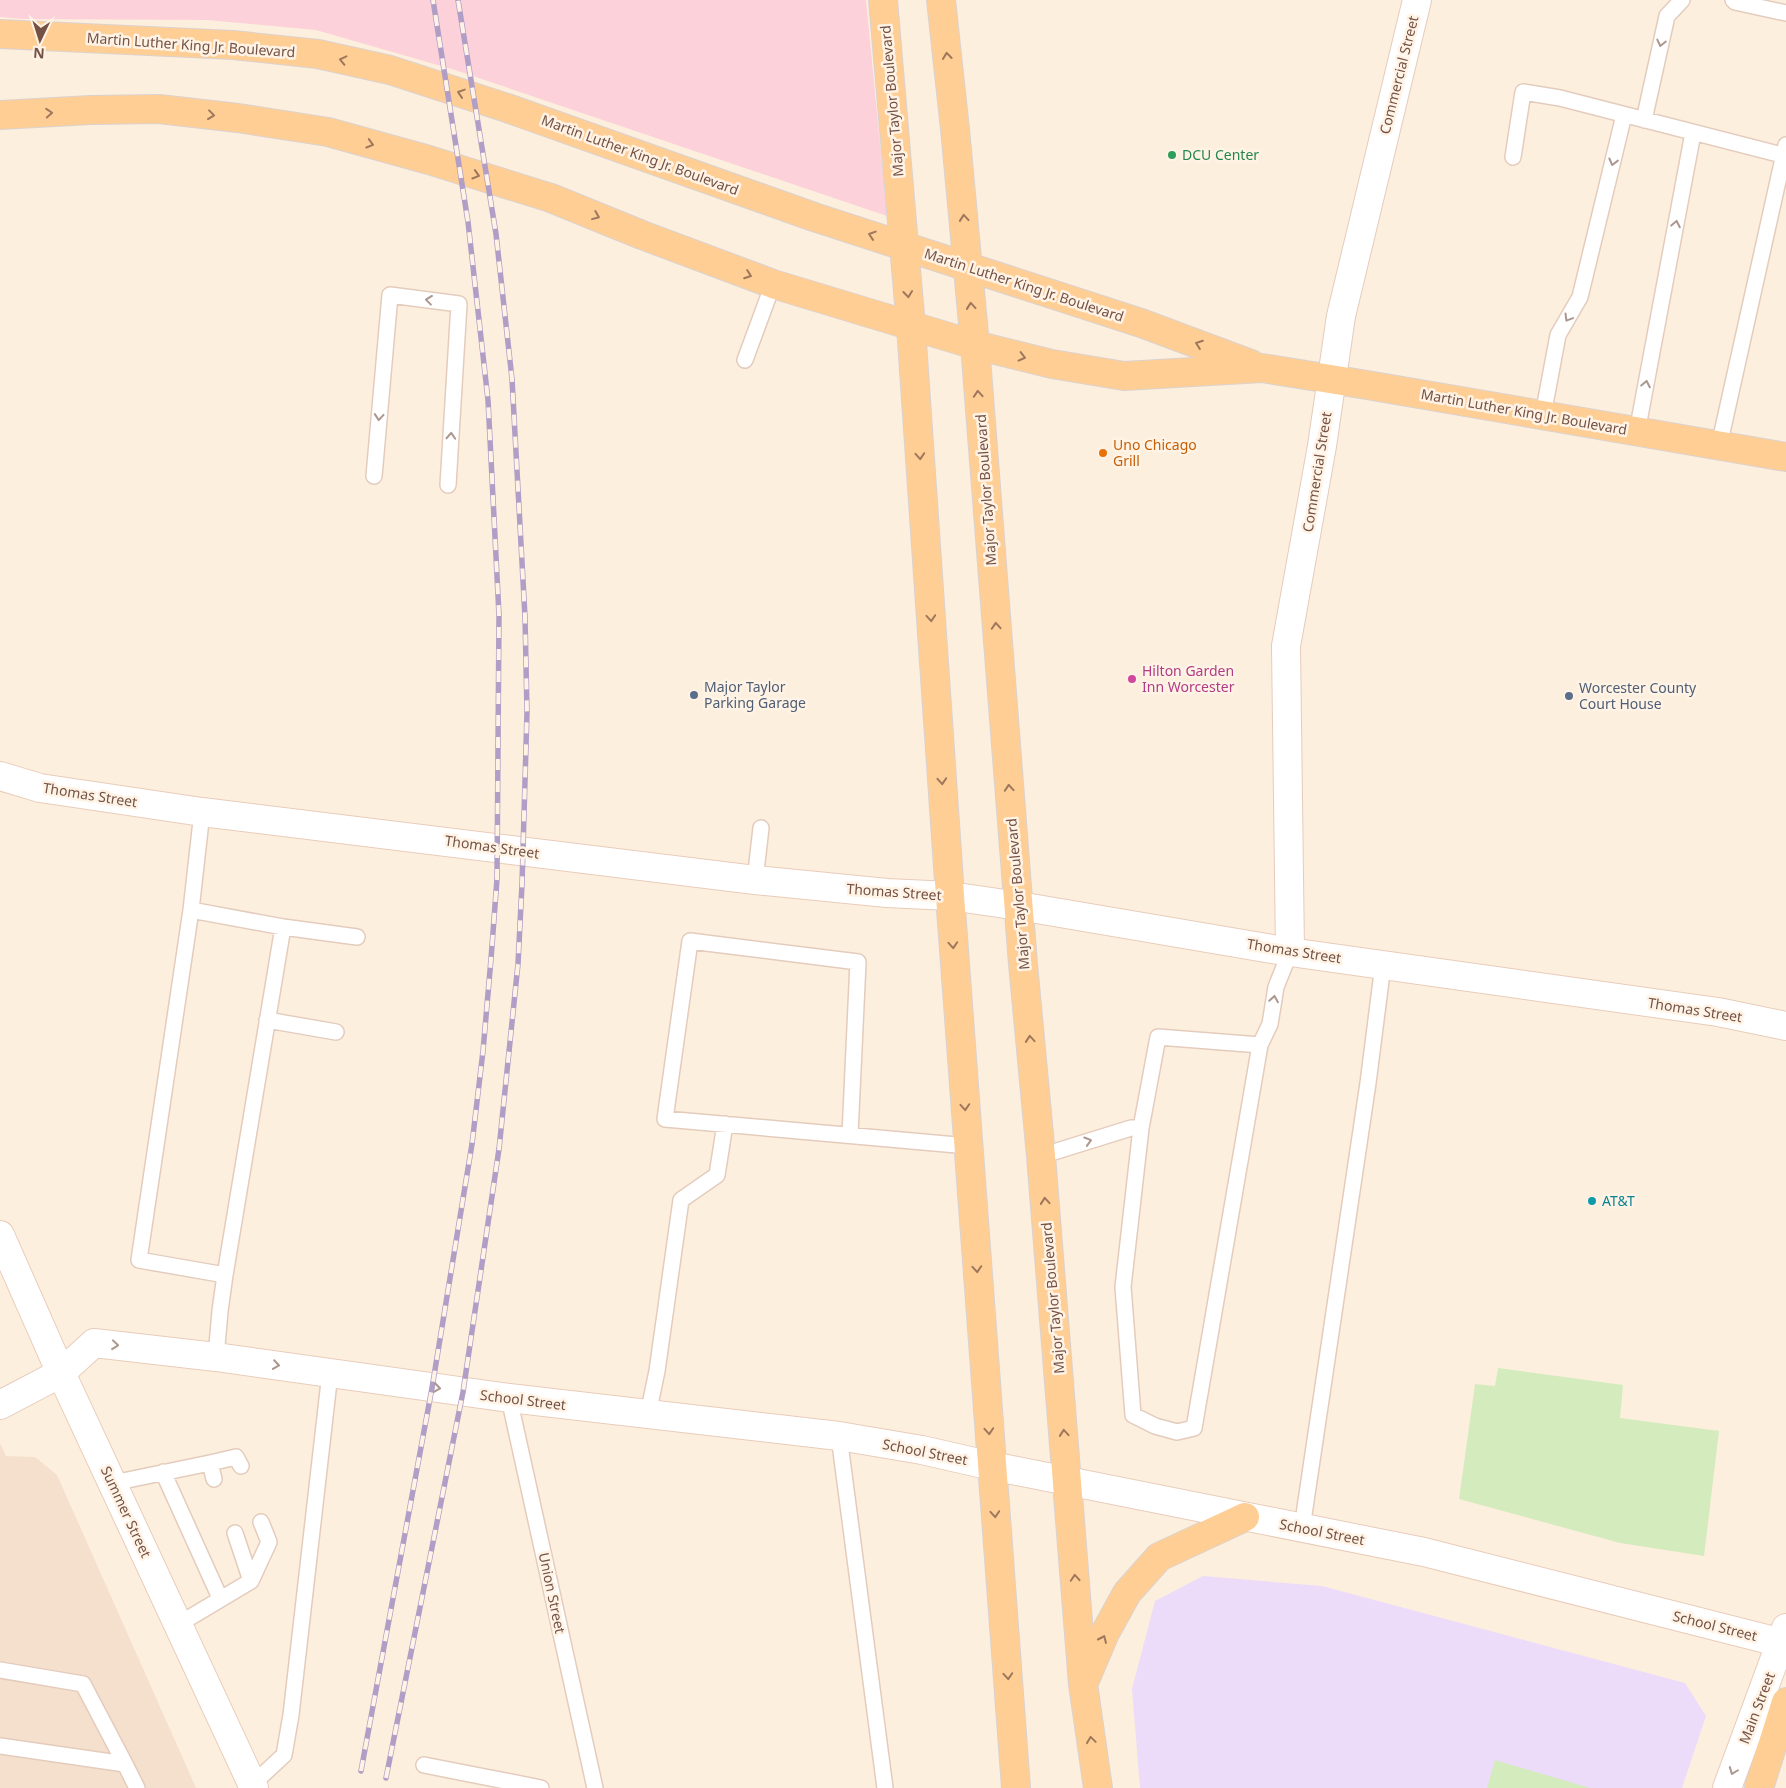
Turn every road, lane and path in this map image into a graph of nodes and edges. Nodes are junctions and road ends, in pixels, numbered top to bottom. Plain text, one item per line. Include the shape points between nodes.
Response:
1 (883, 0) edge
2 (942, 0) edge
3 (1417, 0) edge
4 (1682, 0) edge
5 (1733, 0) edge
6 (1786, 14) edge
7 (0, 34) edge
8 (0, 115) edge
9 (1624, 115) junction
10 (1644, 120) junction
11 (1694, 133) junction
12 (1785, 152) edge
13 (1513, 157) dead end
14 (903, 246) junction
15 (968, 266) junction
16 (773, 284) junction
17 (911, 327) junction
18 (975, 345) junction
19 (745, 360) dead end
20 (1262, 368) junction
21 (1331, 378) junction
22 (1542, 415) junction
23 (1637, 432) junction
24 (1719, 446) junction
25 (1786, 458) edge
26 (374, 476) dead end
27 (448, 485) dead end
28 (0, 776) edge
29 (202, 812) junction
30 (761, 828) dead end
31 (754, 880) junction
32 (950, 896) junction
33 (1019, 906) junction
34 (191, 910) junction
35 (283, 927) junction
36 (357, 937) dead end
37 (1290, 952) junction
38 (1383, 965) junction
39 (267, 1020) junction
40 (1786, 1026) edge
41 (336, 1032) dead end
42 (1260, 1045) junction
43 (725, 1124) junction
44 (1141, 1128) junction
45 (850, 1135) junction
46 (968, 1146) junction
47 (1041, 1156) junction
48 (0, 1235) edge
49 (226, 1275) junction
50 (216, 1357) junction
51 (61, 1373) junction
52 (330, 1373) junction
53 (509, 1398) junction
54 (0, 1405) edge
55 (648, 1414) junction
56 (839, 1436) junction
57 (210, 1463) junction
58 (241, 1466) dead end
59 (992, 1466) junction
60 (163, 1472) junction
61 (214, 1479) dead end
62 (1068, 1481) junction
63 (113, 1483) junction
64 (1245, 1516) junction
65 (261, 1522) dead end
66 (1302, 1528) junction
67 (235, 1533) dead end
68 (251, 1581) junction
69 (220, 1598) junction
70 (179, 1624) junction
71 (1784, 1638) edge
72 (0, 1670) edge
73 (1083, 1684) junction
74 (1786, 1702) edge
75 (0, 1746) edge
76 (125, 1764) junction
77 (424, 1765) dead end
78 (253, 1786) edge
79 (138, 1788) edge
80 (541, 1788) edge
81 (595, 1788) edge
82 (885, 1788) edge
83 (1016, 1788) edge
84 (1098, 1788) edge
85 (1727, 1788) edge
86 (1759, 1788) edge

1 - 14 main road, Major Taylor Boulevard
15 -> 2 main road, Major Taylor Boulevard
3 - 21 street, Commercial Street via 1341,316
4 -> 10 lane via 1667,16
5 - 6 lane
14 -> 7 main road, Martin Luther King Jr. Boulevard via 390,70 318,54 233,45
8 -> 16 main road, Martin Luther King Jr. Boulevard via 159,109 328,132 551,198
9 - 10 lane
9 - 13 lane via 1523,92
9 -> 22 lane via 1580,297 1558,335
10 - 11 lane
11 - 12 lane
23 -> 11 lane
12 - 24 lane
14 - 15 main road, Martin Luther King Jr. Boulevard
14 -> 17 main road, Major Taylor Boulevard
18 -> 15 main road, Major Taylor Boulevard
20 -> 15 main road, Martin Luther King Jr. Boulevard via 1141,323
16 - 17 main road, Martin Luther King Jr. Boulevard
16 - 19 lane
17 - 18 main road, Martin Luther King Jr. Boulevard
17 -> 32 main road, Major Taylor Boulevard
18 -> 20 main road, Martin Luther King Jr. Boulevard via 1052,364 1124,376
33 -> 18 main road, Major Taylor Boulevard
20 - 21 main road, Martin Luther King Jr. Boulevard
21 - 22 main road, Martin Luther King Jr. Boulevard
21 - 37 street, Commercial Street via 1286,646
22 - 23 main road, Martin Luther King Jr. Boulevard
23 - 24 main road, Martin Luther King Jr. Boulevard
24 - 25 main road, Martin Luther King Jr. Boulevard
27 -> 26 lane via 459,304 390,295
28 - 29 street, Thomas Street via 40,788
29 - 31 street, Thomas Street
29 - 34 lane
30 - 31 lane
31 - 32 street, Thomas Street
32 - 33 street, Thomas Street
32 -> 46 main road, Major Taylor Boulevard
33 - 37 street, Thomas Street
47 -> 33 main road, Major Taylor Boulevard
34 - 35 lane
34 - 49 lane via 139,1260
35 - 36 lane
35 - 39 lane
37 - 38 street, Thomas Street
42 -> 37 lane via 1270,1024 1276,986
38 - 40 street, Thomas Street via 1718,1012
38 - 66 lane
39 - 41 lane
39 - 49 lane
42 - 44 lane via 1158,1037
42 - 44 lane via 1194,1428 1177,1432 1133,1416 1123,1287
43 - 45 lane
43 - 45 lane via 665,1119 690,941 858,962
43 - 55 lane via 717,1176 681,1200
47 -> 44 lane via 1131,1128
45 - 46 lane
46 -> 59 main road, Major Taylor Boulevard
62 -> 47 main road, Major Taylor Boulevard
48 - 51 street, Summer Street
49 - 50 lane
51 -> 50 street, School Street via 94,1343
50 -> 52 street, School Street
51 - 54 street, School Street
51 - 63 street, Summer Street
52 -> 53 street, School Street
52 - 78 lane via 287,1739 284,1755
53 - 55 street, School Street
53 - 81 lane, Union Street
55 - 56 street, School Street
56 - 59 street, School Street
56 - 82 lane
57 - 58 lane via 236,1457
57 - 60 lane
57 - 61 lane
59 - 62 street, School Street
59 -> 83 main road, Major Taylor Boulevard
60 - 63 lane
60 - 69 lane
62 - 64 street, School Street
73 -> 62 main road, Major Taylor Boulevard
63 - 70 street, Summer Street
64 - 66 street, School Street
73 -> 64 main road via 1127,1593 1153,1564 1160,1557
65 - 68 lane via 269,1542
66 - 71 street, School Street via 1424,1552
67 - 68 lane
68 - 69 lane
69 - 70 lane
70 - 78 street, Summer Street
71 -> 85 street, Main Street
72 - 76 lane via 83,1684
84 -> 73 main road, Major Taylor Boulevard
74 - 86 main road
75 - 76 lane
76 - 79 lane
77 - 80 lane

